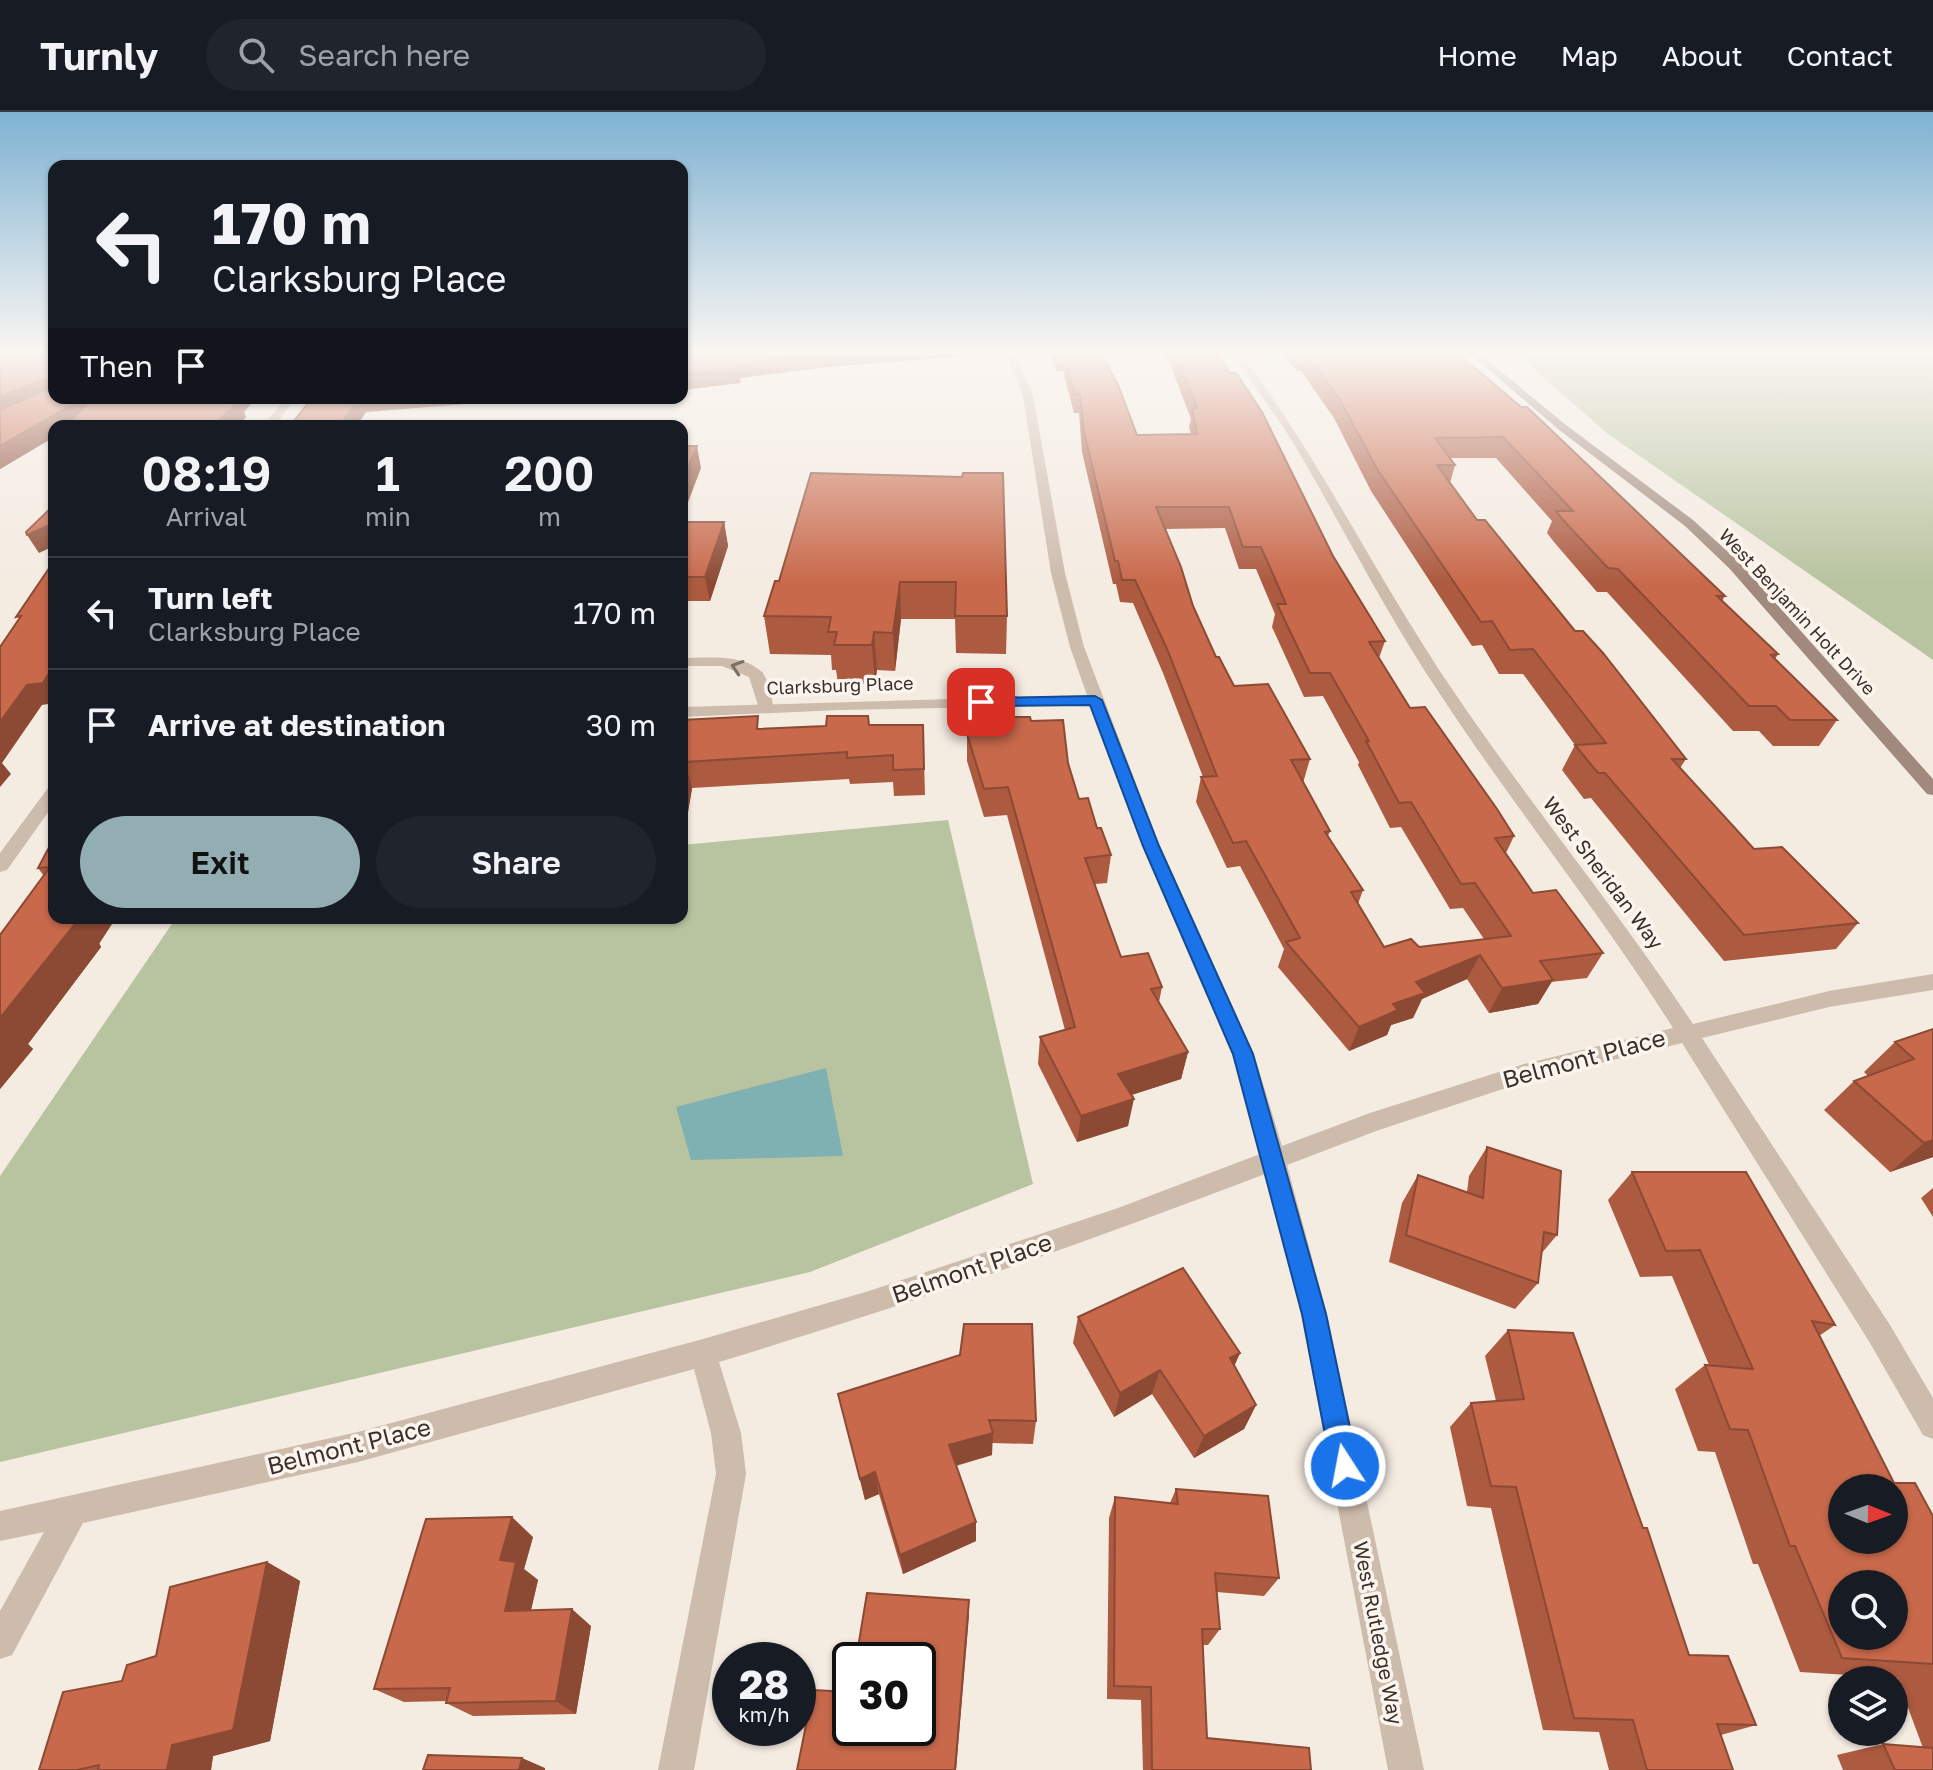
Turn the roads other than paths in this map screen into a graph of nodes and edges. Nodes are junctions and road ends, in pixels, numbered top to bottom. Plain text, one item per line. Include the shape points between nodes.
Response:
1 (1033, 428) edge
2 (1290, 428) edge
3 (1564, 428) edge
4 (688, 662) edge
5 (1095, 700) junction
6 (766, 708) junction
7 (688, 712) edge
8 (1933, 790) edge
9 (48, 800) edge
10 (0, 866) edge
11 (1933, 982) edge
12 (1687, 1031) junction
13 (1274, 1160) junction
14 (703, 1353) junction
15 (1933, 1425) edge
16 (72, 1512) junction
17 (0, 1526) edge
18 (0, 1643) edge
19 (676, 1770) edge
20 (1406, 1770) edge

1 - 5 street, West Rutledge Way via 1058,573
2 - 12 street, West Sheridan Way via 1445,691
3 - 8 main road, West Benjamin Holt Drive via 1689,523 1734,565
6 -> 4 street via 756,675 740,666
5 - 6 street, Clarksburg Place
5 - 13 street, West Rutledge Way via 1151,846 1243,1054
6 - 7 street, Clarksburg Place
9 - 10 street
11 - 12 street, Belmont Place
12 - 13 street, Belmont Place via 1524,1073
12 - 15 street, West Sheridan Way
13 - 14 street, Belmont Place via 869,1304
13 - 20 street, West Rutledge Way via 1314,1314
14 - 16 street, Belmont Place via 358,1447
14 - 19 street via 726,1433 731,1474
16 - 17 street, Belmont Place
16 - 18 street

